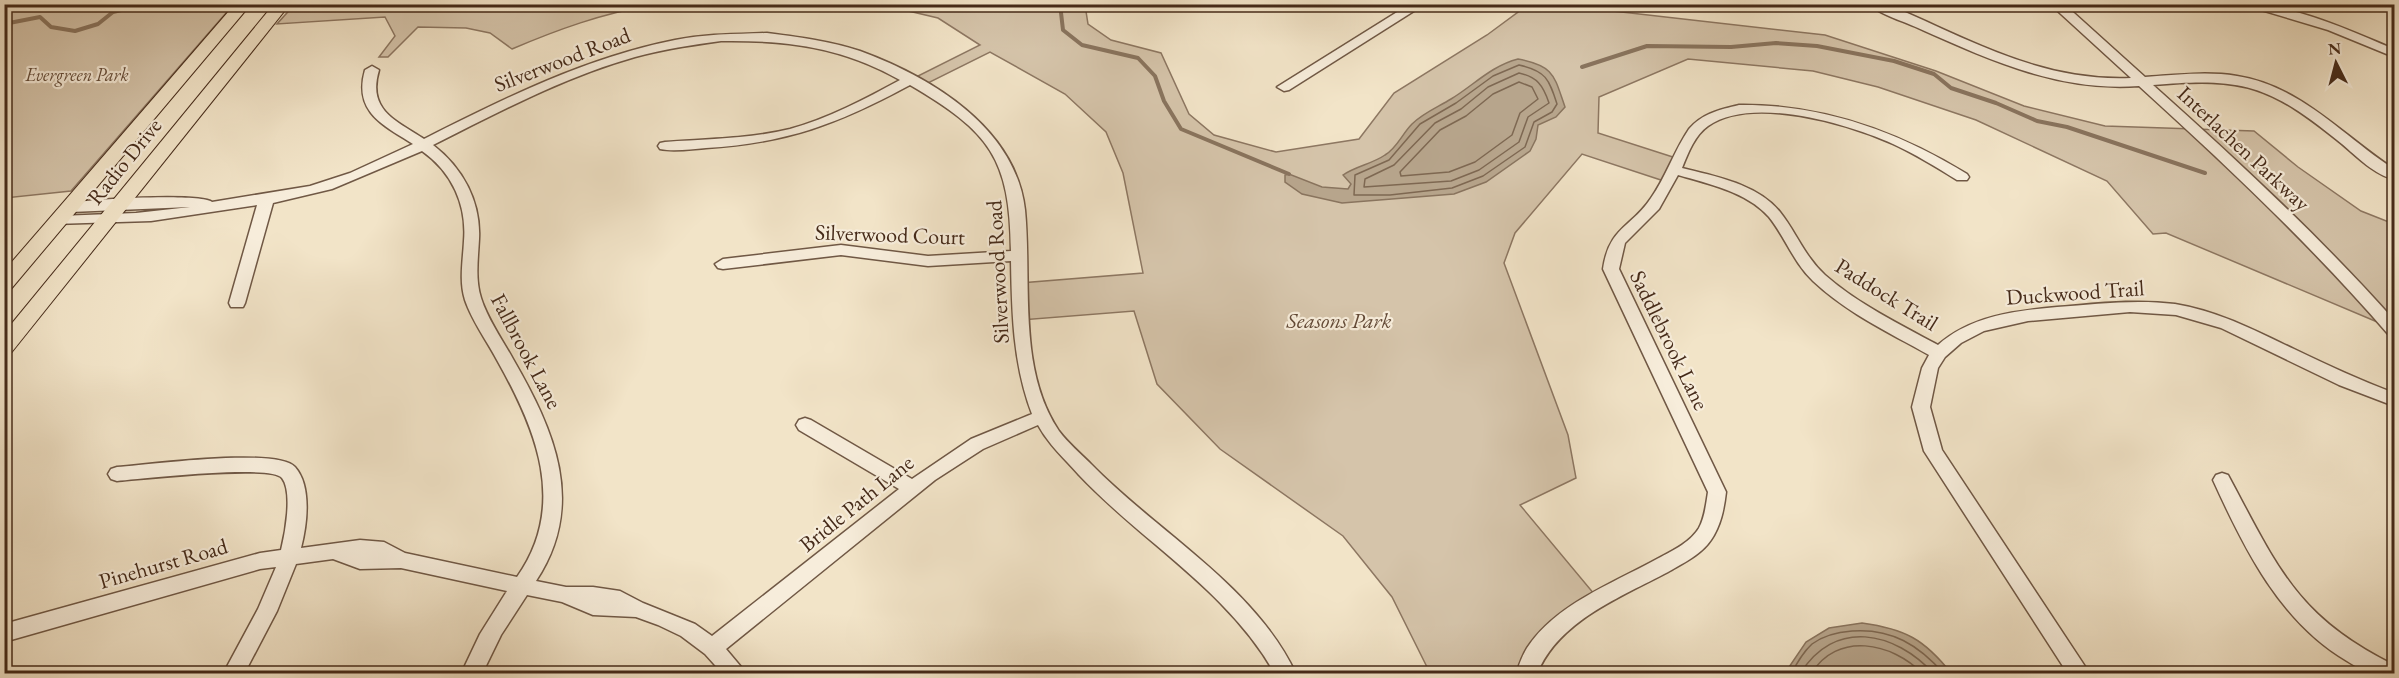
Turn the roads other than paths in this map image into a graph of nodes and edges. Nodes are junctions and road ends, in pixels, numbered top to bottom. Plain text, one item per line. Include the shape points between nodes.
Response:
1 (244, 4) edge
2 (283, 4) edge
3 (1419, 4) edge
4 (1874, 4) edge
5 (1913, 4) edge
6 (2056, 4) edge
7 (2247, 4) edge
8 (1898, 14) junction
9 (2394, 53) edge
10 (372, 70) dead end
11 (910, 80) junction
12 (2141, 81) junction
13 (1284, 87) dead end
14 (424, 145) junction
15 (665, 146) dead end
16 (1674, 170) junction
17 (2394, 176) edge
18 (1962, 177) dead end
19 (266, 200) junction
20 (114, 211) junction
21 (65, 214) junction
22 (1019, 256) junction
23 (723, 264) dead end
24 (4, 284) edge
25 (237, 303) dead end
26 (2394, 330) edge
27 (4, 348) edge
28 (1939, 353) junction
29 (2394, 399) edge
30 (1043, 416) junction
31 (805, 425) dead end
32 (117, 474) dead end
33 (2222, 480) dead end
34 (913, 488) junction
35 (288, 557) junction
36 (522, 586) junction
37 (4, 633) edge
38 (712, 648) junction
39 (233, 674) edge
40 (471, 674) edge
41 (737, 674) edge
42 (1286, 674) edge
43 (1526, 674) edge
44 (2080, 674) edge
45 (2392, 674) edge

1 - 21 main road, Radio Drive
2 - 20 main road, Radio Drive
3 - 13 street
4 - 8 street
5 - 8 street
6 - 12 street, Interlachen Parkway
7 - 9 street via 2332,27
8 - 12 street via 2046,74 2087,82
10 - 14 street, Fallbrook Lane via 367,86 378,114
11 - 14 street, Silverwood Road via 875,60 826,43 786,37 698,39 583,70
11 - 15 street via 834,118 788,134
11 - 22 street, Silverwood Road via 966,116 1000,153 1018,199
12 - 17 street via 2214,77 2273,90
12 - 26 street, Interlachen Parkway via 2288,216
14 - 19 street, Silverwood Road via 334,183
14 - 36 street, Fallbrook Lane via 443,160 466,196 472,220 470,274 475,304 535,412 549,447 552,507 548,539
16 - 18 street, Saddlebrook Lane via 1701,124 1723,112 1752,108 1853,124 1892,138
16 - 28 street, Paddock Trail via 1753,198 1772,212 1816,275 1843,298
16 - 43 street, Saddlebrook Lane via 1657,201 1614,247 1611,269 1717,492 1713,516 1702,538 1678,556 1559,624 1538,646
19 - 20 street, Silverwood Road via 184,213
19 - 25 street
20 - 21 street, Silverwood Road
20 - 27 main road, Radio Drive
21 - 24 main road, Radio Drive
22 - 23 street, Silverwood Court via 928,261 841,250
22 - 30 street, Silverwood Road via 1024,354 1030,388
28 - 29 street, Duckwood Trail via 1955,339 1999,320 2150,307 2227,324 2345,381
28 - 44 street, Duckwood Trail via 1930,368 1921,407 1933,451
30 - 34 street, Bridle Path Lane via 977,444
30 - 42 street, Silverwood Road via 1050,433 1094,479 1229,597 1273,648
31 - 34 street
32 - 35 street via 251,464 287,471 294,483 298,514
33 - 45 street via 2250,540 2298,607 2339,645
34 - 38 street, Bridle Path Lane
35 - 36 street, Pinehurst Road via 338,552 350,560 401,560
35 - 37 street, Pinehurst Road via 260,561
35 - 39 street via 257,634
36 - 38 street, Pinehurst Road via 613,611 636,609 688,630
36 - 40 street, Fallbrook Lane via 497,623
38 - 41 street, Pinehurst Road

